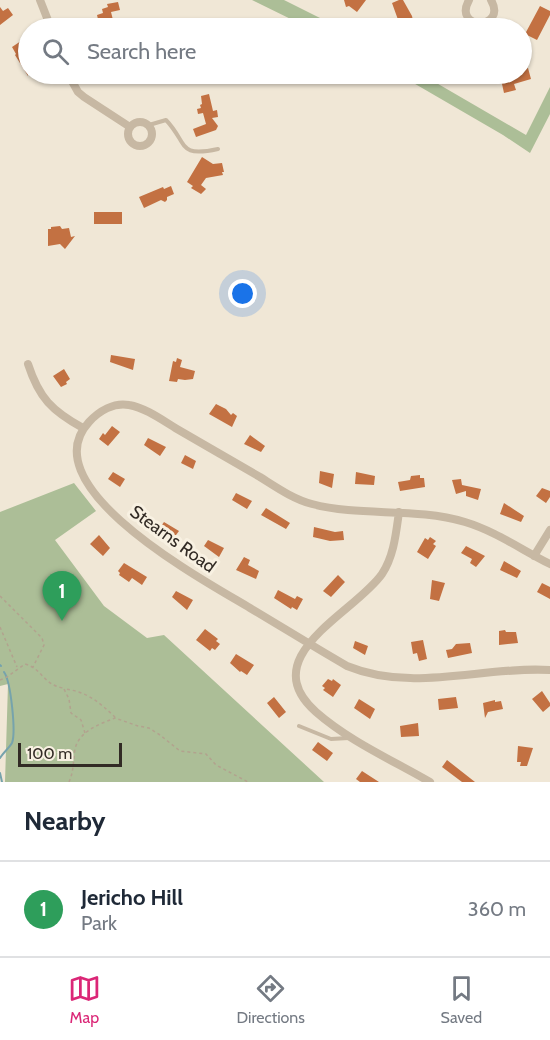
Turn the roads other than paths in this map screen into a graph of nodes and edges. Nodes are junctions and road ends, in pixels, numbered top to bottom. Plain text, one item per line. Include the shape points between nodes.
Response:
1 (40, 0) edge
2 (469, 0) edge
3 (491, 0) edge
4 (47, 18) edge
5 (469, 18) edge
6 (491, 18) edge
7 (74, 84) edge
8 (148, 125) junction
9 (130, 127) junction
10 (218, 149) dead end
11 (28, 364) dead end
12 (83, 428) junction
13 (399, 512) junction
14 (550, 530) edge
15 (534, 556) junction
16 (550, 564) edge
17 (308, 643) junction
18 (550, 670) edge
19 (299, 726) dead end
20 (353, 738) junction
21 (430, 782) edge

1 - 4 street
2 - 5 street
3 - 6 street via 495,8
7 - 9 street via 84,97
8 - 9 street via 139,122
8 - 9 street via 151,139 143,146 130,140
8 - 10 lane via 166,120 186,149
11 - 12 street via 35,386 48,405
12 - 13 street via 103,410 126,404 154,415 299,500 336,508
12 - 17 street, Stearns Road via 77,455 80,470 125,525 196,576
13 - 15 street via 464,522
13 - 17 street via 391,555 381,575
14 - 15 street
15 - 16 street
17 - 18 street, Stearns Road via 347,666 384,678 422,680 518,669
17 - 20 street via 296,671 301,693 316,712
19 - 20 lane via 331,739
20 - 21 street

